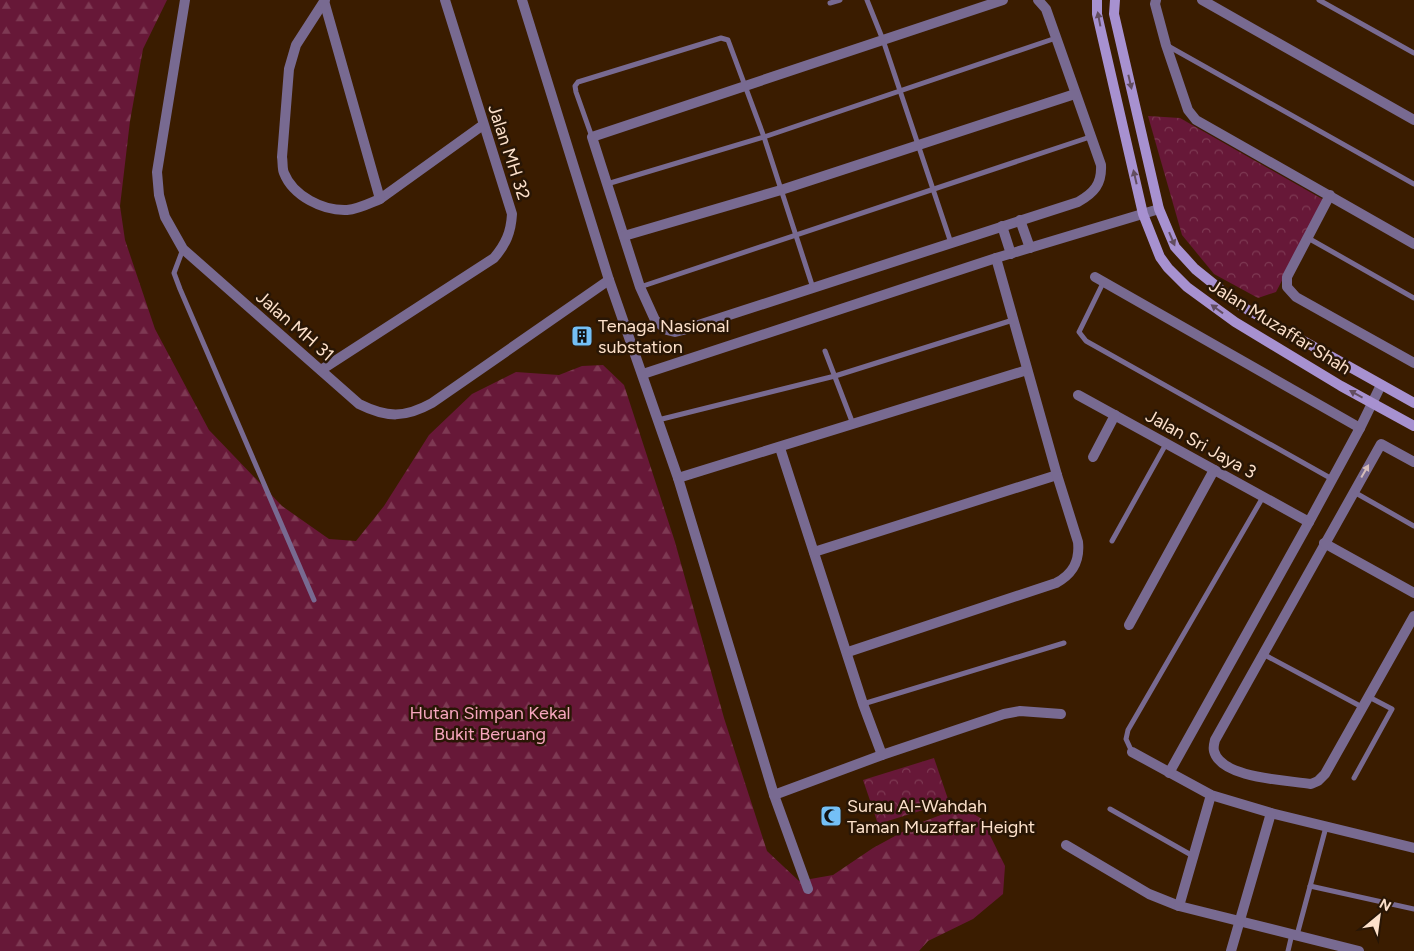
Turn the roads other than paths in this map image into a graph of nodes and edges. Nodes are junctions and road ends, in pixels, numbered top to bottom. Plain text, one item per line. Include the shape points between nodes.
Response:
1 (185, 0) edge
2 (445, 0) edge
3 (522, 0) edge
4 (840, 0) edge
5 (867, 0) edge
6 (1003, 0) edge
7 (1038, 0) edge
8 (1097, 0) edge
9 (1115, 0) edge
10 (1156, 0) edge
11 (1202, 0) edge
12 (1318, 0) edge
13 (324, 1) edge
14 (830, 3) dead end
15 (1057, 38) junction
16 (883, 40) junction
17 (1166, 45) junction
18 (1414, 53) edge
19 (746, 85) junction
20 (900, 92) junction
21 (1075, 94) junction
22 (1414, 120) edge
23 (483, 125) junction
24 (592, 137) junction
25 (1090, 137) junction
26 (764, 138) junction
27 (917, 145) junction
28 (608, 184) junction
29 (1414, 184) edge
30 (933, 188) junction
31 (781, 190) junction
32 (1330, 196) junction
33 (380, 199) junction
34 (1159, 209) junction
35 (1143, 214) junction
36 (1020, 220) junction
37 (1002, 226) junction
38 (796, 235) junction
39 (624, 236) junction
40 (1308, 238) junction
41 (951, 243) junction
42 (1414, 244) edge
43 (1030, 248) junction
44 (183, 249) junction
45 (1011, 254) junction
46 (996, 258) junction
47 (1100, 279) joint
48 (609, 280) junction
49 (640, 287) junction
50 (813, 288) junction
51 (1414, 298) edge
52 (1013, 320) junction
53 (826, 351) dead end
54 (1414, 364) edge
55 (321, 370) junction
56 (1028, 370) junction
57 (643, 374) junction
58 (835, 376) junction
59 (1381, 384) junction
60 (1078, 394) dead end
61 (1372, 403) junction
62 (1414, 403) edge
63 (1115, 415) junction
64 (658, 420) junction
65 (854, 425) junction
66 (1414, 426) edge
67 (1360, 428) junction
68 (1166, 443) junction
69 (780, 448) junction
70 (1093, 457) dead end
71 (1414, 462) edge
72 (1214, 470) junction
73 (1057, 475) junction
74 (678, 478) junction
75 (1332, 480) junction
76 (1353, 492) junction
77 (1263, 497) junction
78 (1309, 522) junction
79 (1414, 526) edge
80 (1112, 540) dead end
81 (1324, 543) junction
82 (814, 552) junction
83 (1414, 593) edge
84 (314, 600) dead end
85 (1414, 616) edge
86 (1129, 625) dead end
87 (1064, 643) dead end
88 (848, 652) junction
89 (1263, 654) junction
90 (1368, 696) junction
91 (863, 704) junction
92 (1362, 707) junction
93 (1061, 714) dead end
94 (1132, 752) joint
95 (882, 755) junction
96 (1169, 773) junction
97 (1354, 778) dead end
98 (774, 795) junction
99 (1211, 795) junction
100 (1110, 808) dead end
101 (1270, 813) junction
102 (1326, 826) junction
103 (1066, 845) dead end
104 (1414, 848) edge
105 (1193, 856) junction
106 (1310, 886) junction
107 (808, 889) dead end
108 (1179, 906) junction
109 (1414, 908) edge
110 (1240, 922) junction
111 (1295, 935) junction
112 (1345, 949) edge
113 (1231, 951) edge
114 (1288, 951) edge
115 (1359, 951) edge

1 - 44 street, Jalan MH 31 via 158,172 159,196 165,217
2 - 23 street, Jalan MH 32
3 - 48 street
4 - 14 lane
5 - 16 lane
6 - 16 street
7 - 15 street via 1046,9
35 -> 8 main road, Jalan Muzaffar Shah via 1097,14
9 -> 34 main road, Jalan Muzaffar Shah via 1114,14
10 - 17 street
11 - 22 street
12 - 18 lane
13 - 33 street
13 - 33 street via 296,45 289,69 283,172 293,187 310,201 328,209 348,210
15 - 20 lane
15 - 21 street
16 - 19 street
16 - 20 lane
17 - 29 lane
17 - 32 street via 1188,110 1196,120
19 - 24 street
19 - 24 lane via 728,40 721,38 583,79 575,86
19 - 26 lane
20 - 26 lane
20 - 27 lane
21 - 25 street
21 - 27 street
23 - 33 street
23 - 55 street, Jalan MH 32 via 512,214 511,230 504,246 494,258
24 - 28 street
25 - 30 lane
25 - 36 street via 1101,165 1095,191 1078,202
26 - 28 lane
26 - 31 lane
27 - 30 lane
27 - 31 street
28 - 39 street
30 - 38 lane
30 - 41 lane
31 - 38 lane
31 - 39 street
32 - 40 street
32 - 42 street
34 - 35 street
34 -> 59 main road, Jalan Muzaffar Shah via 1176,247 1195,268 1242,306
35 - 43 street
61 -> 35 main road, Jalan Muzaffar Shah via 1235,322 1187,287 1160,257
36 - 37 street
36 - 43 street
37 - 41 street
37 - 45 street
38 - 49 lane
38 - 50 lane
39 - 49 street
40 - 51 lane
40 - 54 street via 1287,277 1287,287 1296,297
41 - 50 street
43 - 45 street
44 - 55 street, Jalan MH 31
44 - 84 lane via 174,274
45 - 46 street
46 - 52 street
46 - 57 street
47 - 67 street
47 - 75 lane via 1079,332 1086,341
48 - 55 street, Jalan MH 31 via 417,412 403,415 373,411 359,404
48 - 57 street
49 - 50 street via 655,320 667,330 676,332
52 - 56 street
52 - 58 lane
53 - 58 lane
56 - 65 street
56 - 73 street
57 - 64 street
58 - 64 lane
58 - 65 lane
59 - 61 street
59 - 62 main road, Jalan Muzaffar Shah
60 - 63 street, Jalan Sri Jaya 3
61 - 66 main road, Jalan Muzaffar Shah
61 - 67 street
63 - 68 street, Jalan Sri Jaya 3
63 - 70 street
64 - 74 street
65 - 69 street
67 - 75 street
68 - 72 street, Jalan Sri Jaya 3
68 - 80 lane
69 - 74 street
69 - 82 street
76 -> 71 street via 1381,444
72 - 77 street, Jalan Sri Jaya 3
72 - 86 street
73 - 82 street
73 - 88 street via 1079,552 1073,571 1066,578
74 - 98 street
75 - 78 street
76 - 79 lane
76 - 81 street
77 - 78 street, Jalan Sri Jaya 3
77 - 94 lane via 1128,730 1126,739
78 - 96 street
81 - 83 street
81 - 89 street
82 - 88 street
85 - 90 street
87 - 91 lane
88 - 91 street
89 - 92 lane
89 - 92 street via 1214,740 1216,757 1232,769 1242,774 1311,784 1325,774
90 - 92 street
90 - 97 lane via 1392,709
91 - 95 street
93 - 95 street via 1020,711 1004,714
94 - 96 street
95 - 98 street
96 - 99 street
98 - 107 street
99 - 101 street
99 - 105 street
100 - 105 lane
101 - 102 street
101 - 110 street
102 - 104 street
102 - 106 lane
103 - 108 street via 1149,894
105 - 108 street
106 - 109 lane
106 - 111 lane
108 - 110 street
110 - 111 street
110 - 113 street
111 - 112 street
111 - 114 lane
112 - 115 street

